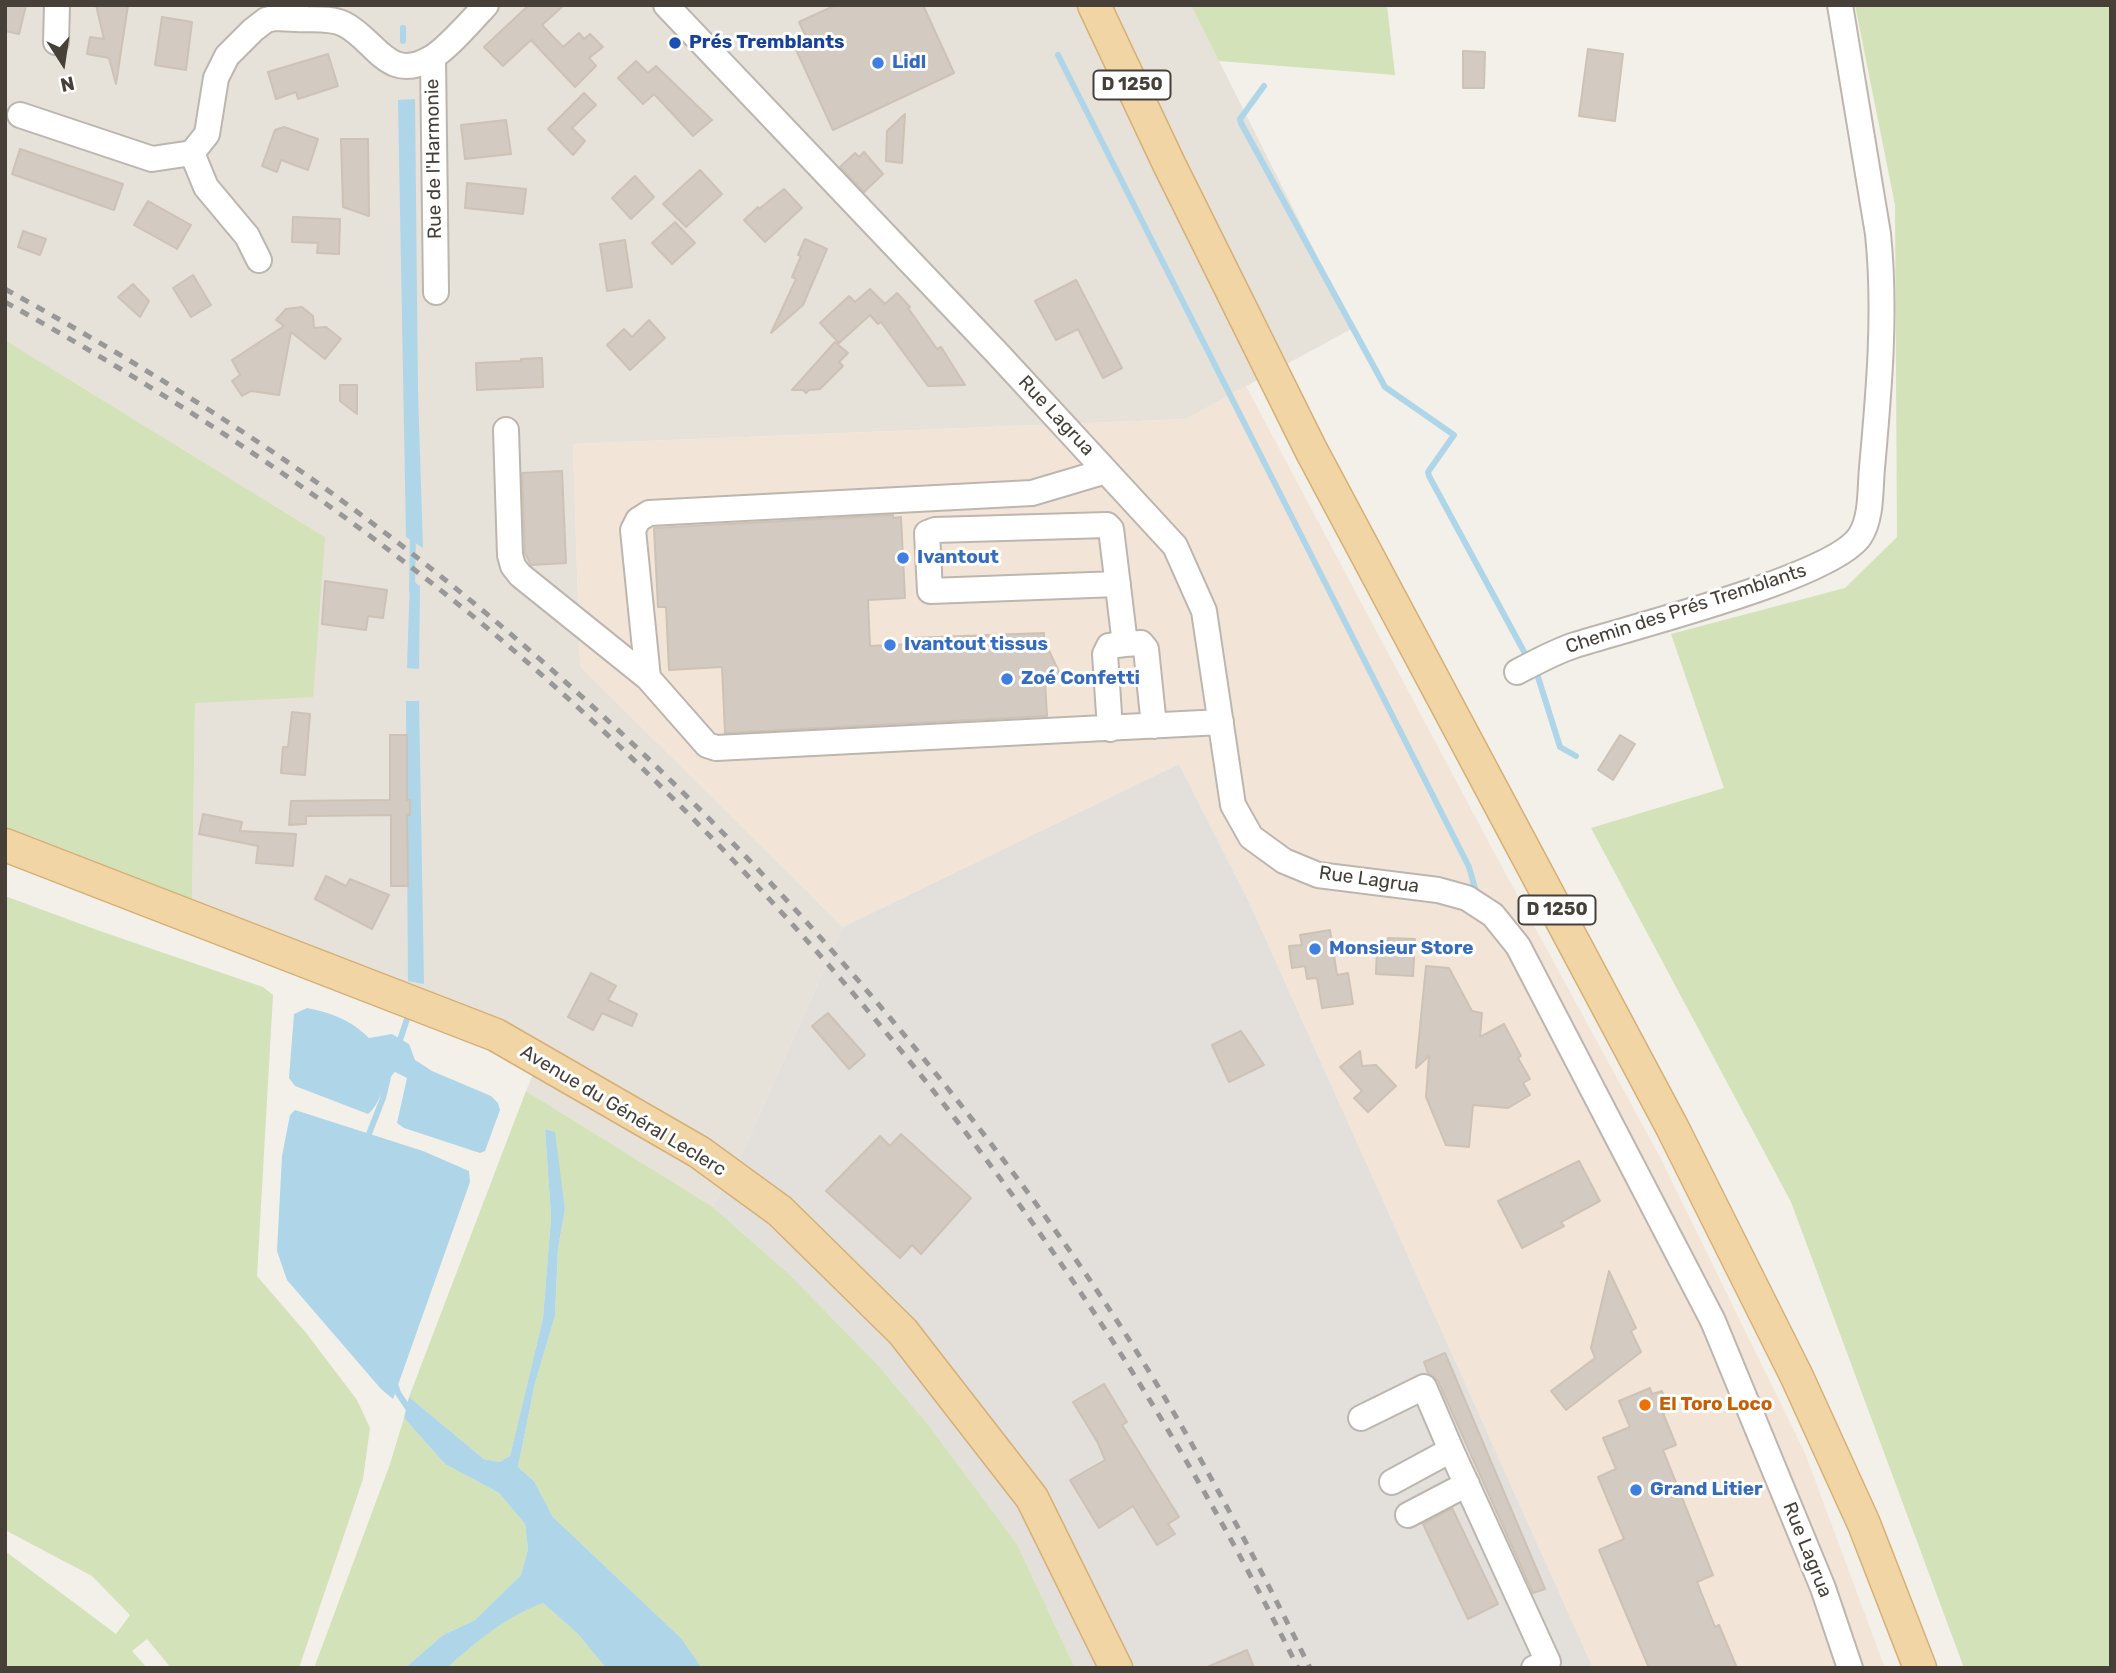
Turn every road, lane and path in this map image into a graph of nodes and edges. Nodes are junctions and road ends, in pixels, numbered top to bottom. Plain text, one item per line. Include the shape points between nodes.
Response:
1 (57, 5) edge
2 (486, 5) edge
3 (666, 5) edge
4 (1094, 5) edge
5 (1840, 5) edge
6 (296, 12) edge
7 (56, 42) dead end
8 (433, 58) junction
9 (20, 115) dead end
10 (192, 153) junction
11 (258, 260) dead end
12 (436, 292) dead end
13 (506, 430) dead end
14 (1106, 471) junction
15 (1150, 518) junction
16 (1112, 539) junction
17 (1118, 584) junction
18 (1125, 644) junction
19 (1517, 673) dead end
20 (648, 678) junction
21 (1221, 722) junction
22 (1154, 726) junction
23 (1110, 729) junction
24 (5, 845) edge
25 (1361, 1418) dead end
26 (1451, 1450) junction
27 (1392, 1482) dead end
28 (1467, 1484) junction
29 (1408, 1515) dead end
30 (1116, 1668) edge
31 (1534, 1668) edge
32 (1850, 1668) edge
33 (1920, 1668) edge

1 - 7 street
2 - 8 street, Rue de l'Harmonie
3 - 14 street, Rue Lagrua
4 - 33 main road, D 1250 via 1311,450 1672,1127 1778,1340 1864,1524
5 - 19 street, Chemin des Prés Tremblants via 1882,265 1880,382 1861,535 1838,555 1791,577 1572,646
6 - 8 street via 345,24 389,63 414,65
6 - 10 street via 266,20 227,56 216,78 207,134
8 - 12 street, Rue de l'Harmonie
9 - 10 street via 152,159
10 - 11 street via 206,187 247,236
13 - 20 street via 513,566
14 - 15 street, Rue Lagrua
14 - 20 street via 1032,493 649,513 633,530
15 - 16 street
15 - 21 street, Rue Lagrua via 1175,546 1204,611
16 - 17 street
16 - 17 street via 1107,525 935,530 926,538 928,586 937,592
17 - 18 street
18 - 22 street via 1141,643 1146,649
18 - 23 street via 1109,646 1105,654
20 - 23 street via 702,741 716,748
21 - 22 street
21 - 32 street, Rue Lagrua via 1233,805 1251,837 1270,853 1318,875 1467,898 1493,915 1518,946 1713,1321 1823,1588
22 - 23 street
24 - 30 main road, Avenue du Général Leclerc via 496,1035 699,1152 780,1211 903,1332 1032,1498
25 - 26 street via 1424,1387
26 - 27 street
26 - 28 street
28 - 29 street
28 - 31 street via 1548,1662

